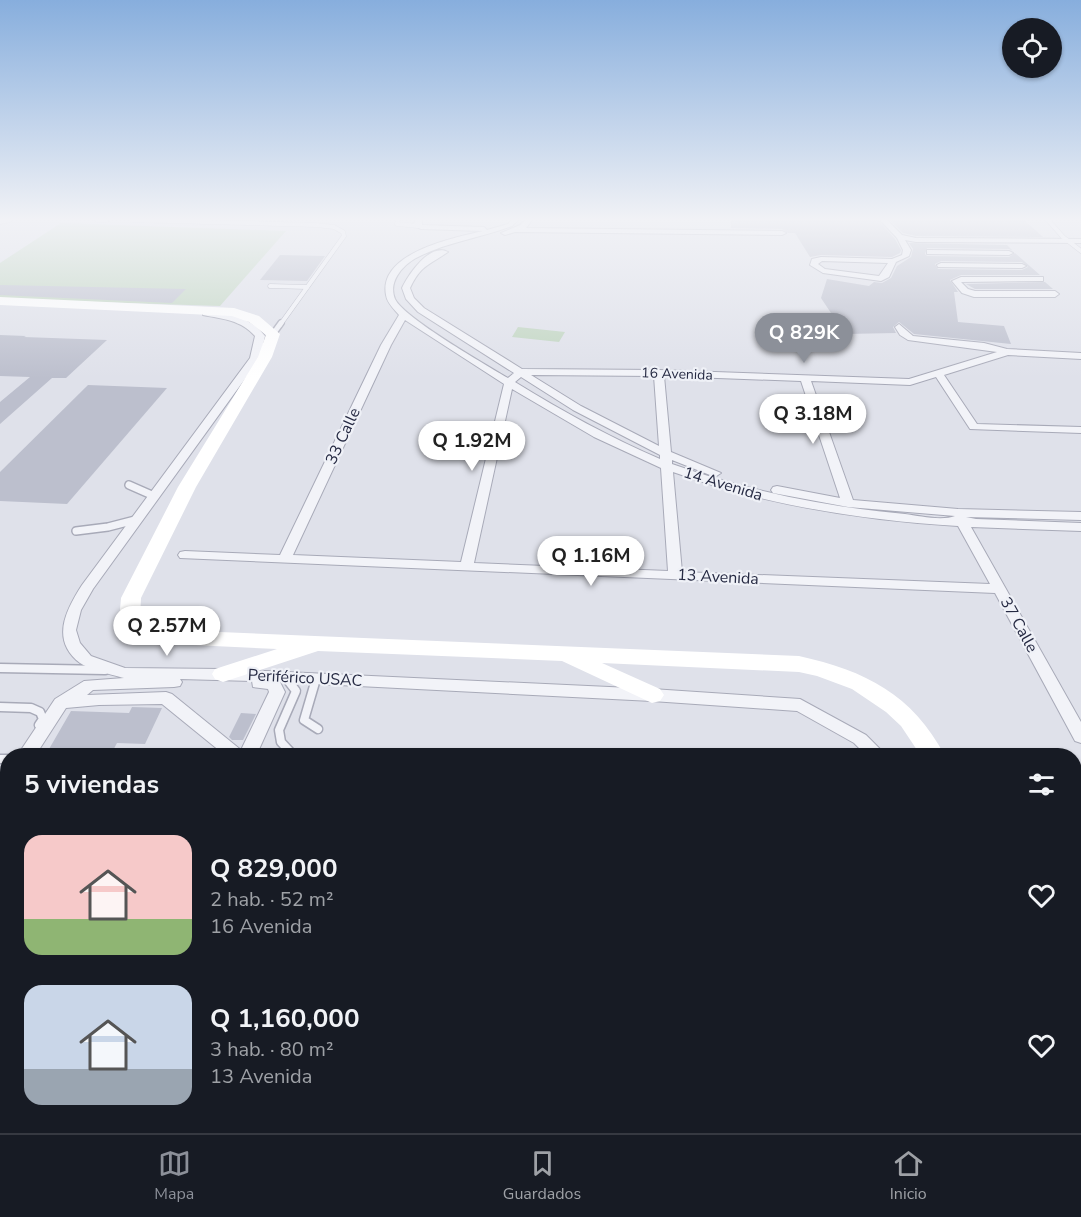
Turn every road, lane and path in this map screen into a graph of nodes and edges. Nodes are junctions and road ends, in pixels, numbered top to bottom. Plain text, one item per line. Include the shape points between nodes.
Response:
1 (317, 273) edge
2 (394, 273) edge
3 (413, 273) edge
4 (837, 273) edge
5 (887, 273) edge
6 (990, 273) edge
7 (996, 279) junction
8 (1040, 279) dead end
9 (270, 286) dead end
10 (307, 287) junction
11 (1055, 294) dead end
12 (0, 303) edge
13 (404, 315) junction
14 (900, 327) dead end
15 (273, 334) junction
16 (1007, 352) junction
17 (1081, 356) edge
18 (521, 372) junction
19 (659, 374) junction
20 (939, 374) junction
21 (805, 378) junction
22 (509, 382) junction
23 (1081, 430) edge
24 (665, 460) junction
25 (129, 485) dead end
26 (154, 496) junction
27 (848, 504) junction
28 (1081, 516) edge
29 (960, 518) junction
30 (138, 519) junction
31 (1081, 528) edge
32 (76, 531) dead end
33 (185, 555) dead end
34 (285, 559) junction
35 (467, 566) junction
36 (675, 575) junction
37 (999, 589) junction
38 (324, 642) junction
39 (564, 653) junction
40 (0, 668) edge
41 (117, 671) junction
42 (223, 674) junction
43 (284, 677) junction
44 (316, 679) junction
45 (652, 696) junction
46 (61, 703) junction
47 (0, 707) edge
48 (318, 729) dead end
49 (1081, 736) edge
50 (25, 748) edge
51 (31, 748) edge
52 (228, 748) edge
53 (251, 748) edge
54 (287, 748) edge
55 (870, 748) edge
56 (929, 748) edge

1 - 10 lane
2 - 13 street via 390,297
3 - 18 street, 14 Avenida via 406,288 421,310
4 - 5 street via 881,279
6 - 7 street
7 - 8 street
7 - 11 street via 956,281 974,294
9 - 10 lane
10 - 15 lane
12 - 15 street, Periférico USAC via 234,312 254,319
12 - 26 street, Periférico USAC via 202,312 240,320 256,330 260,336 254,360
13 - 22 street, 14 Avenida
13 - 34 street, 33 Calle via 386,345
14 - 16 street via 911,338
15 - 38 street via 265,357 187,488 131,598 129,621 144,633 171,637
16 - 17 street, 16 Avenida
16 - 20 street, 16 Avenida
18 - 19 street, 16 Avenida
18 - 22 street
18 - 24 street, 14 Avenida
19 - 21 street, 16 Avenida
19 - 24 street
20 - 21 street, 16 Avenida via 910,382
20 - 23 street via 974,427
21 - 27 street
22 - 24 street, 14 Avenida via 610,439
22 - 35 street
24 - 27 street, 14 Avenida
24 - 29 street, 14 Avenida via 698,478 848,514
24 - 36 street
25 - 26 lane
26 - 30 street, Periférico USAC
27 - 29 street, 14 Avenida
28 - 29 street, 14 Avenida
29 - 31 street, 14 Avenida
29 - 37 street, 37 Calle
30 - 32 lane
30 - 41 street, Periférico USAC via 87,588 74,610 69,630 73,645 86,660
33 - 34 street, 13 Avenida
34 - 35 street, 13 Avenida
35 - 36 street, 13 Avenida
36 - 37 street, 13 Avenida
37 - 49 street, 37 Calle
38 - 39 street
38 - 42 street
39 - 45 street
39 - 56 street via 821,668 869,687 887,699 921,734
40 - 41 lane
41 - 42 street, Periférico USAC
42 - 43 street, Periférico USAC
43 - 44 street, Periférico USAC
43 - 54 lane via 296,691 279,730
44 - 45 street, Periférico USAC
44 - 48 lane via 304,720
45 - 55 street, Periférico USAC via 800,705
46 - 51 street
46 - 52 street via 166,698
46 - 53 street via 90,685 273,684 277,692
47 - 50 lane via 30,708 44,718

